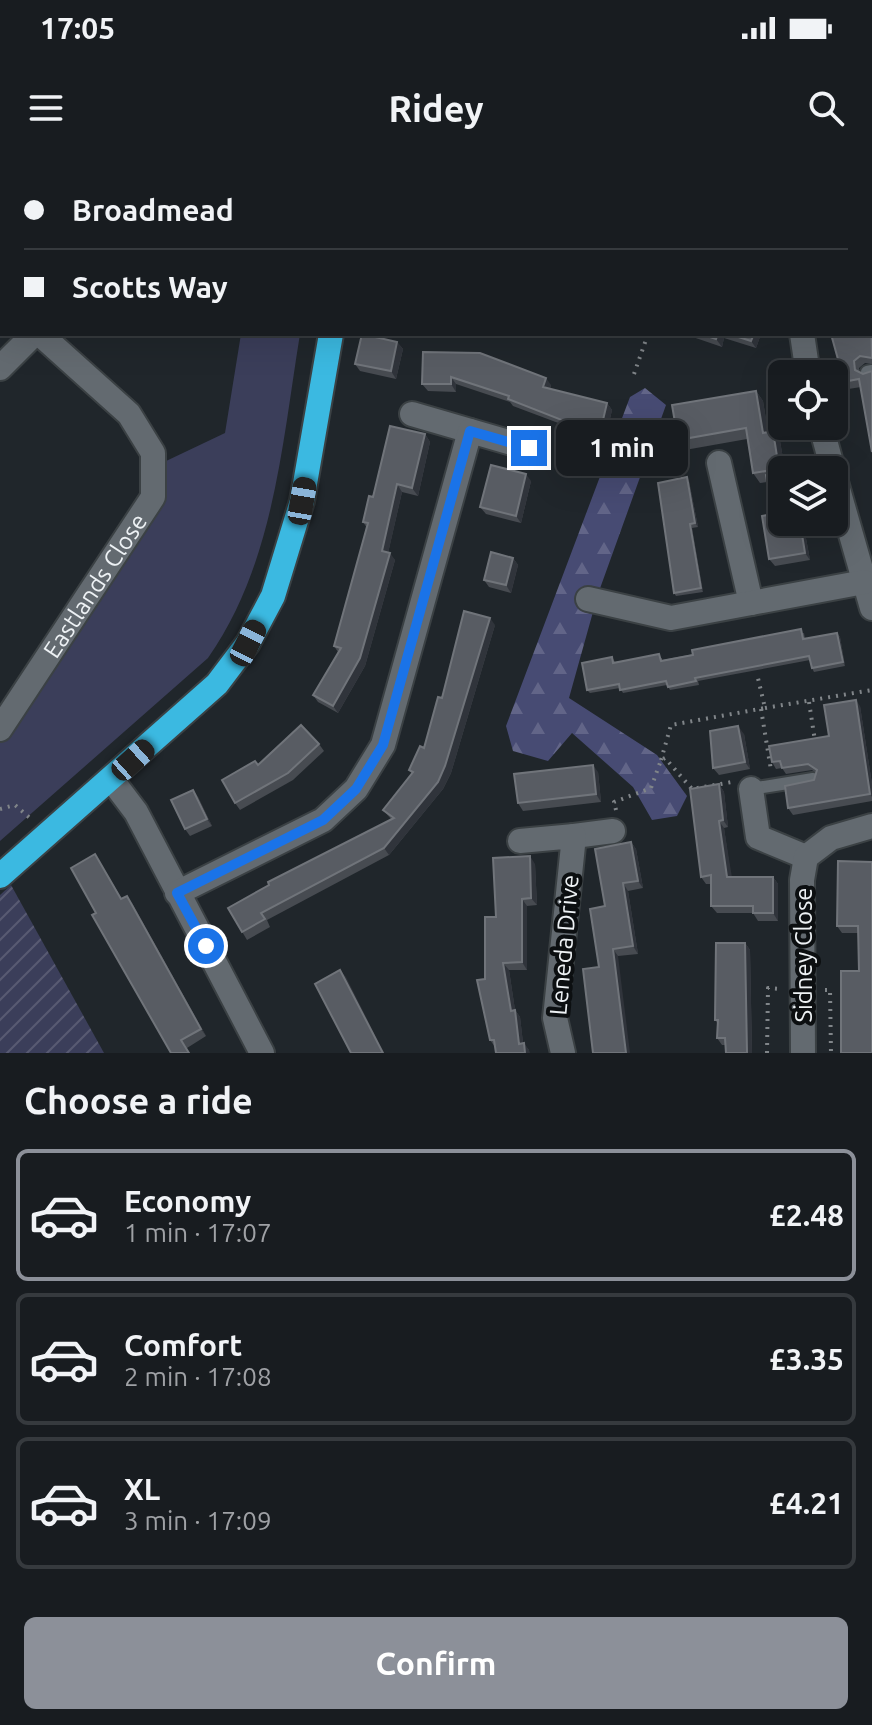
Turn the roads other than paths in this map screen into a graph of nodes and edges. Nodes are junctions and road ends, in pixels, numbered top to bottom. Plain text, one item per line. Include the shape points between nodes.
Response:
1 (35, 336) edge
2 (39, 336) edge
3 (331, 336) edge
4 (802, 336) edge
5 (806, 360) edge
6 (0, 368) edge
7 (412, 414) dead end
8 (470, 431) junction
9 (529, 448) dead end
10 (719, 463) dead end
11 (848, 525) edge
12 (864, 582) junction
13 (588, 599) dead end
14 (751, 603) junction
15 (872, 608) edge
16 (0, 729) edge
17 (111, 779) junction
18 (813, 779) edge
19 (762, 787) joint
20 (872, 826) edge
21 (613, 831) road end
22 (574, 836) junction
23 (520, 841) dead end
24 (806, 857) junction
25 (0, 876) edge
26 (177, 893) junction
27 (262, 1053) edge
28 (563, 1053) edge
29 (803, 1053) edge

1 - 6 street
2 - 16 street, Eastlands Close via 129,414 153,453 153,497
3 - 17 highway via 302,501 273,596 248,643 217,684
4 - 5 street
7 - 8 street
8 - 9 street
8 - 26 street via 383,745 356,789 323,820
10 - 14 street
11 - 12 street
12 - 14 street
12 - 15 street
13 - 14 street via 671,618
17 - 25 highway
17 - 26 street via 136,812
18 - 19 lane
19 - 24 street, Sidney Close via 758,837
20 - 24 street, Sidney Close via 831,838
21 - 22 street, Leneda Drive
22 - 23 street, Leneda Drive
22 - 28 street, Leneda Drive via 555,1018
24 - 29 street, Sidney Close
26 - 27 street

